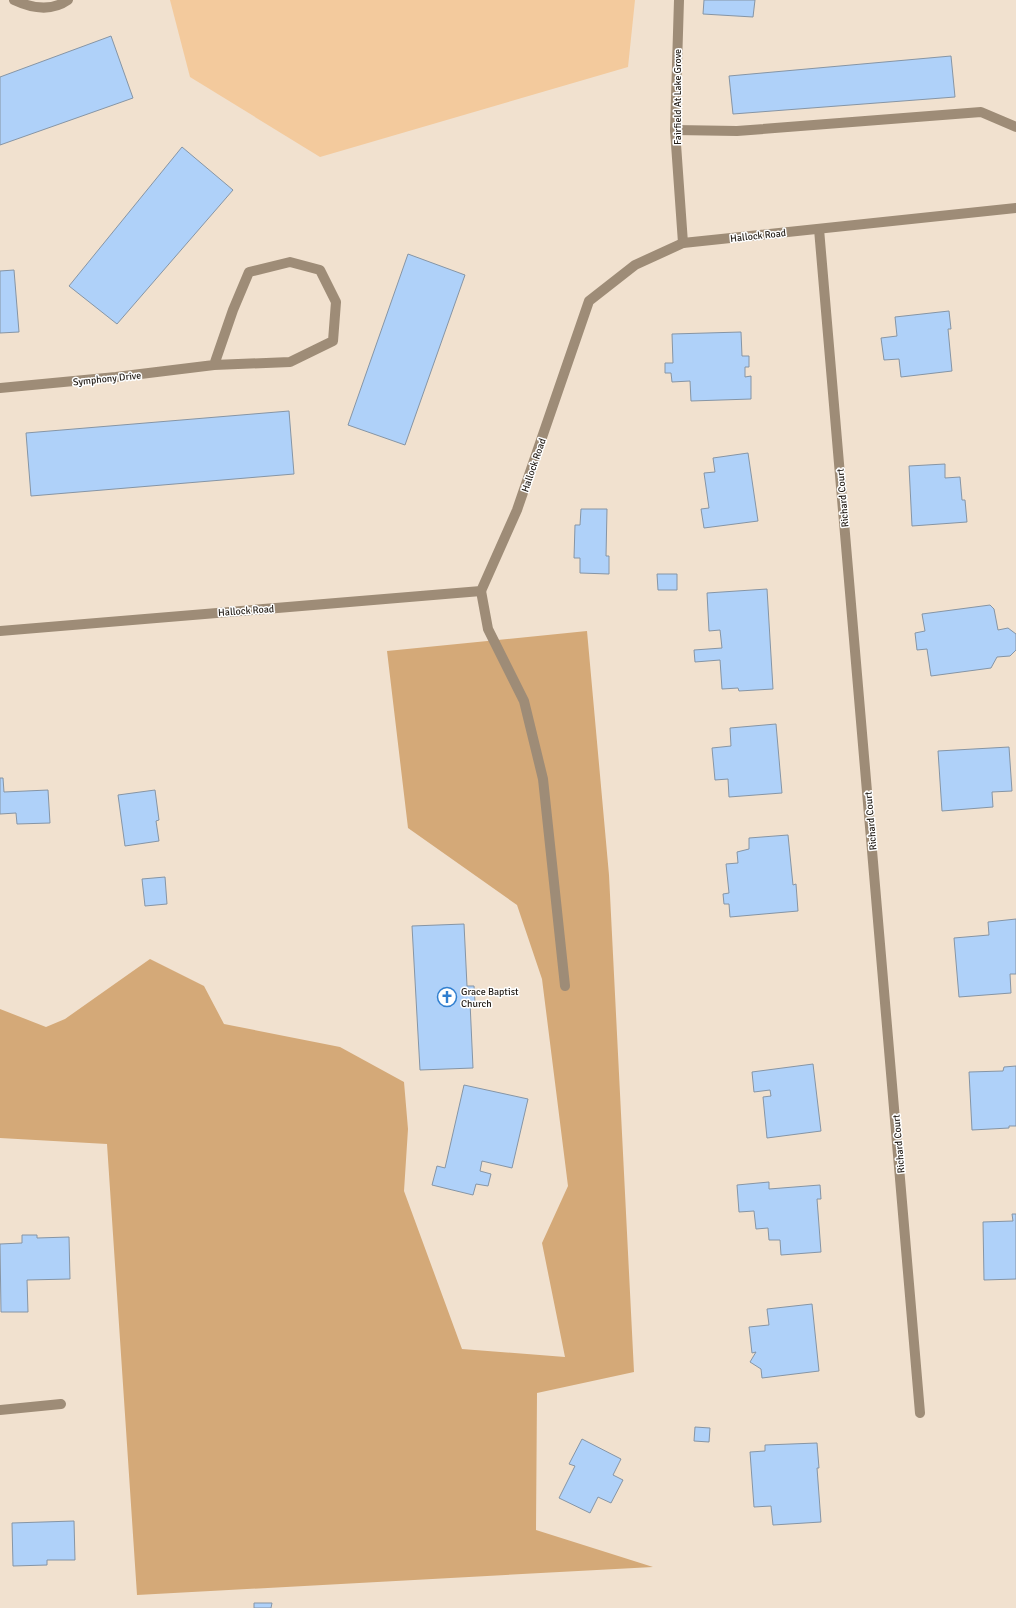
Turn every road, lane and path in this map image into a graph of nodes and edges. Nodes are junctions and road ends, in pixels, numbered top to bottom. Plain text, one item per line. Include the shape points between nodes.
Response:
1 (14, 0) edge
2 (68, 0) edge
3 (679, 0) edge
4 (1016, 128) edge
5 (675, 130) junction
6 (1016, 208) edge
7 (819, 229) junction
8 (684, 243) junction
9 (214, 365) junction
10 (0, 388) edge
11 (481, 591) junction
12 (0, 631) edge
13 (565, 986) dead end
14 (61, 1404) dead end
15 (0, 1410) edge
16 (920, 1413) dead end

1 - 2 street via 29,7 46,8
3 - 5 street, Fairfield At Lake Grove
4 - 5 street via 981,112 737,131
5 - 8 street, Fairfield At Lake Grove
6 - 7 street, Hallock Road
7 - 8 street, Hallock Road
7 - 16 street, Richard Court
8 - 11 street, Hallock Road via 635,265 589,301 517,510
9 - 9 street, Symphony Drive via 290,362 333,341 336,302 320,270 290,262 249,272
9 - 10 street, Symphony Drive
11 - 12 street, Hallock Road
11 - 13 street via 488,629 524,701 543,779
14 - 15 street

